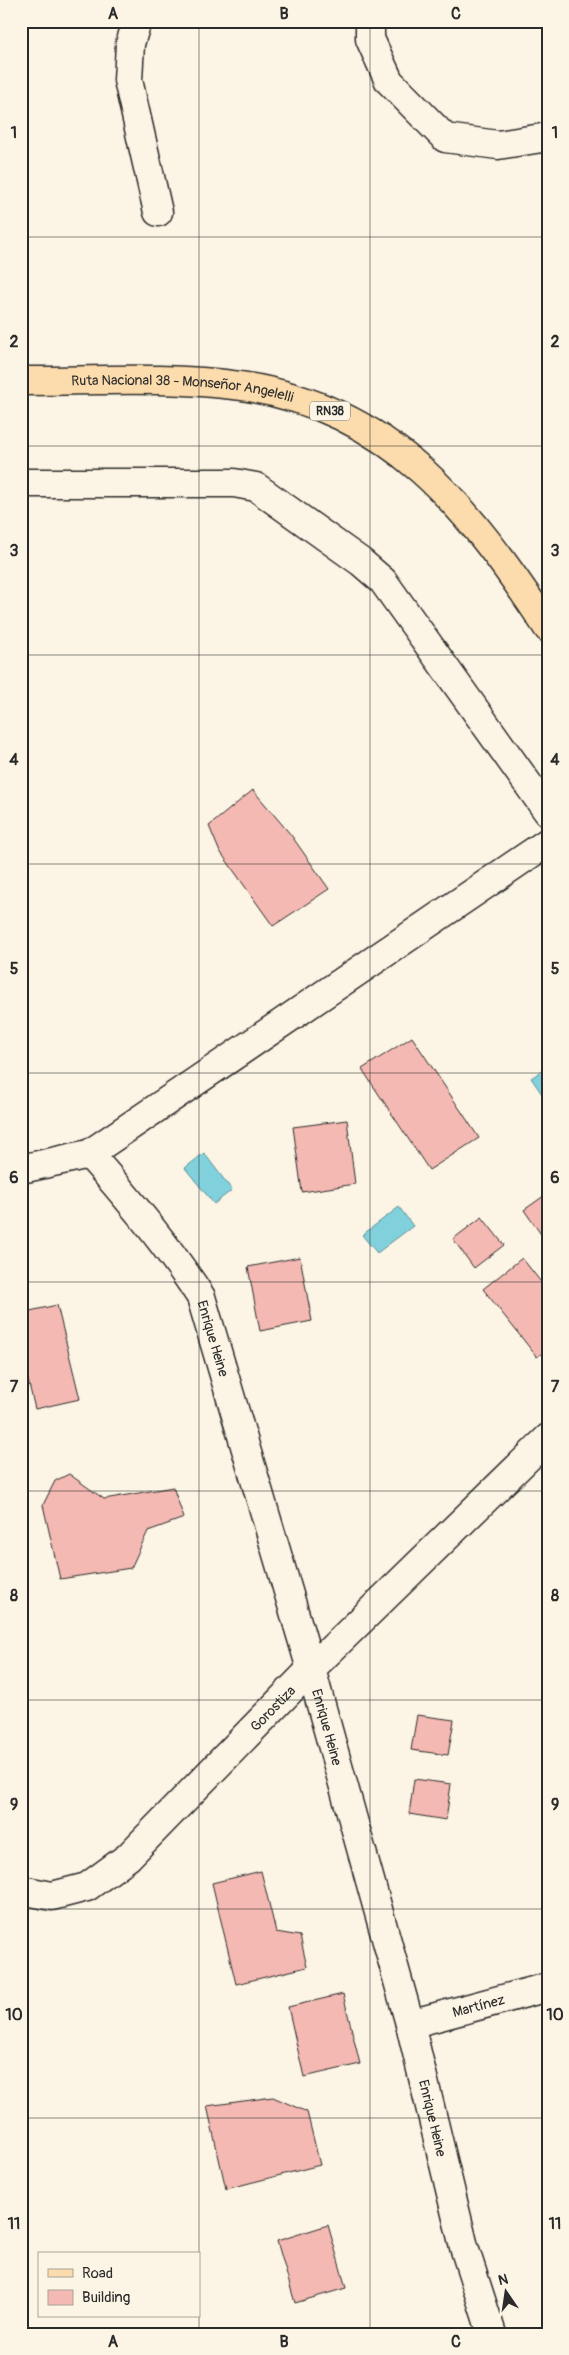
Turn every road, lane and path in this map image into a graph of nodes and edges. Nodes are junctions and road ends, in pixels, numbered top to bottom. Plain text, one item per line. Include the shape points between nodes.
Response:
1 (138, 21) edge
2 (370, 21) edge
3 (548, 137) edge
4 (158, 212) dead end
5 (21, 381) edge
6 (21, 483) edge
7 (548, 628) edge
8 (548, 812) edge
9 (548, 842) edge
10 (89, 1154) junction
11 (21, 1169) edge
12 (548, 1438) edge
13 (311, 1669) junction
14 (21, 1890) edge
15 (548, 1987) edge
16 (410, 2024) junction
17 (492, 2334) edge

1 - 4 street via 130,44 128,80
2 - 3 street via 370,39 389,81 445,138 498,144
5 - 7 main road, Ruta Nacional 38 - Monseñor Angelelli / RN38 via 139,380 240,386 284,395 331,411 408,457 448,494 484,538
6 - 8 street via 234,483 256,487 383,581
9 - 10 street
10 - 11 street
10 - 13 street, Enrique Heine via 120,1189 200,1297
12 - 13 street, Gorostiza
13 - 14 street, Gorostiza via 128,1857 87,1887 52,1896
13 - 16 street, Enrique Heine
15 - 16 street, Martínez
16 - 17 street, Enrique Heine via 464,2247

